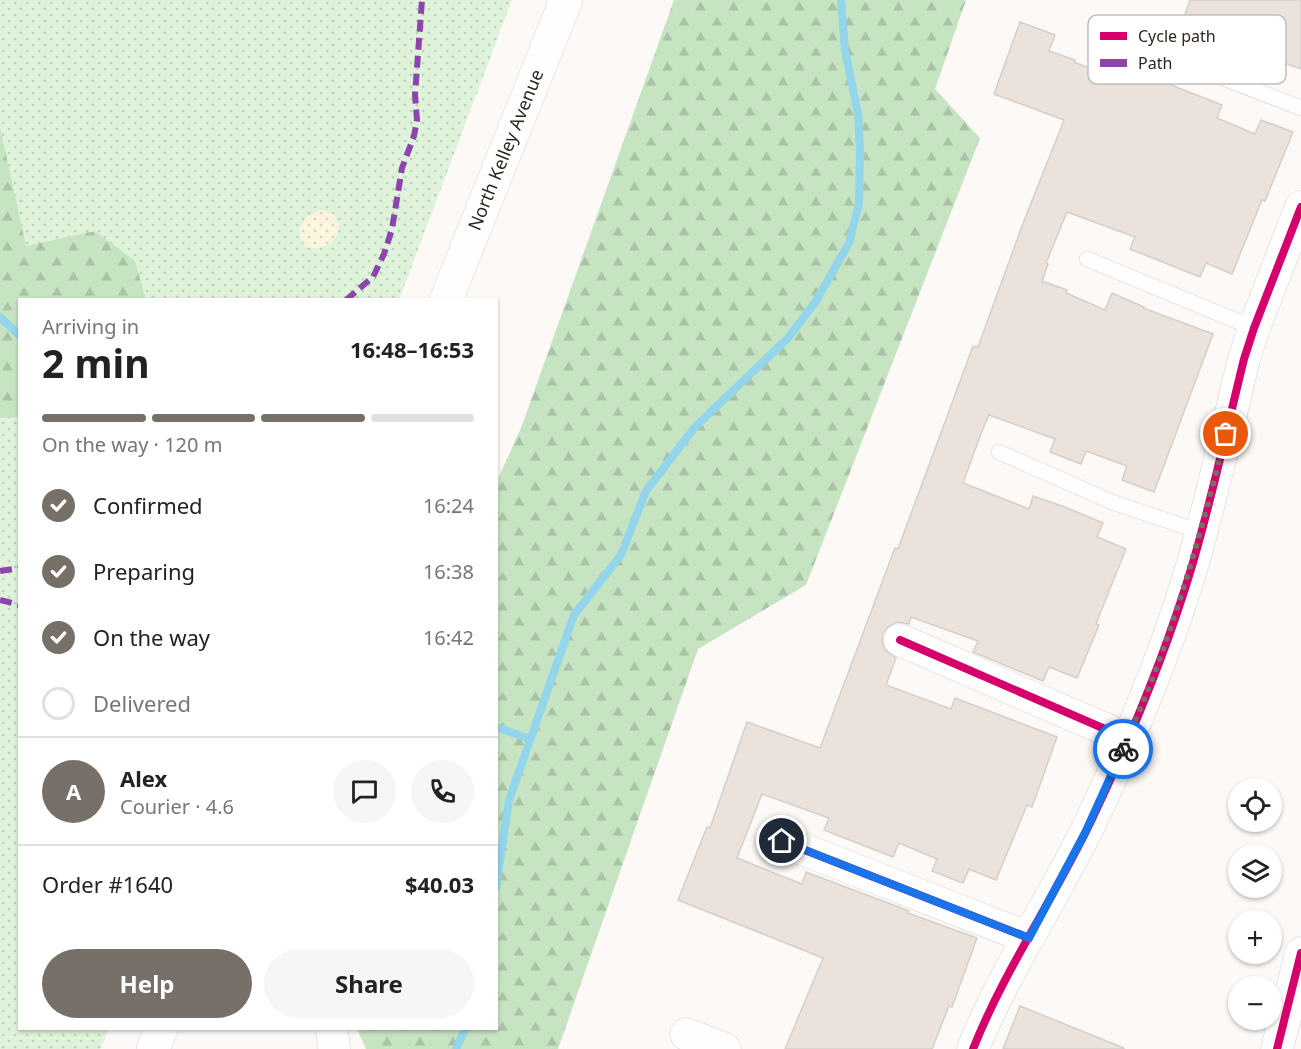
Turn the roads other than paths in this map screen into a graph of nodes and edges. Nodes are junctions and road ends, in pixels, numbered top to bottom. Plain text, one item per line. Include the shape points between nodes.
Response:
1 (566, 0) edge
2 (1239, 84) edge
3 (1301, 108) edge
4 (1301, 207) edge
5 (1087, 259) dead end
6 (447, 298) edge
7 (1254, 328) junction
8 (999, 452) dead end
9 (1201, 532) junction
10 (900, 640) dead end
11 (1128, 739) junction
12 (782, 841) dead end
13 (1029, 938) junction
14 (1301, 953) edge
15 (161, 1030) edge
16 (332, 1030) edge
17 (686, 1034) dead end
18 (1286, 1039) edge
19 (153, 1049) edge
20 (334, 1049) edge
21 (725, 1049) edge
22 (973, 1049) edge

1 - 6 main road, North Kelley Avenue
2 - 3 lane
4 - 7 street
5 - 7 lane
7 - 9 street
8 - 9 lane via 1112,502
9 - 11 street via 1169,634
10 - 11 street
11 - 13 street via 1092,819
12 - 13 street
13 - 22 street
14 - 18 street
15 - 19 main road
16 - 20 street
17 - 21 street

